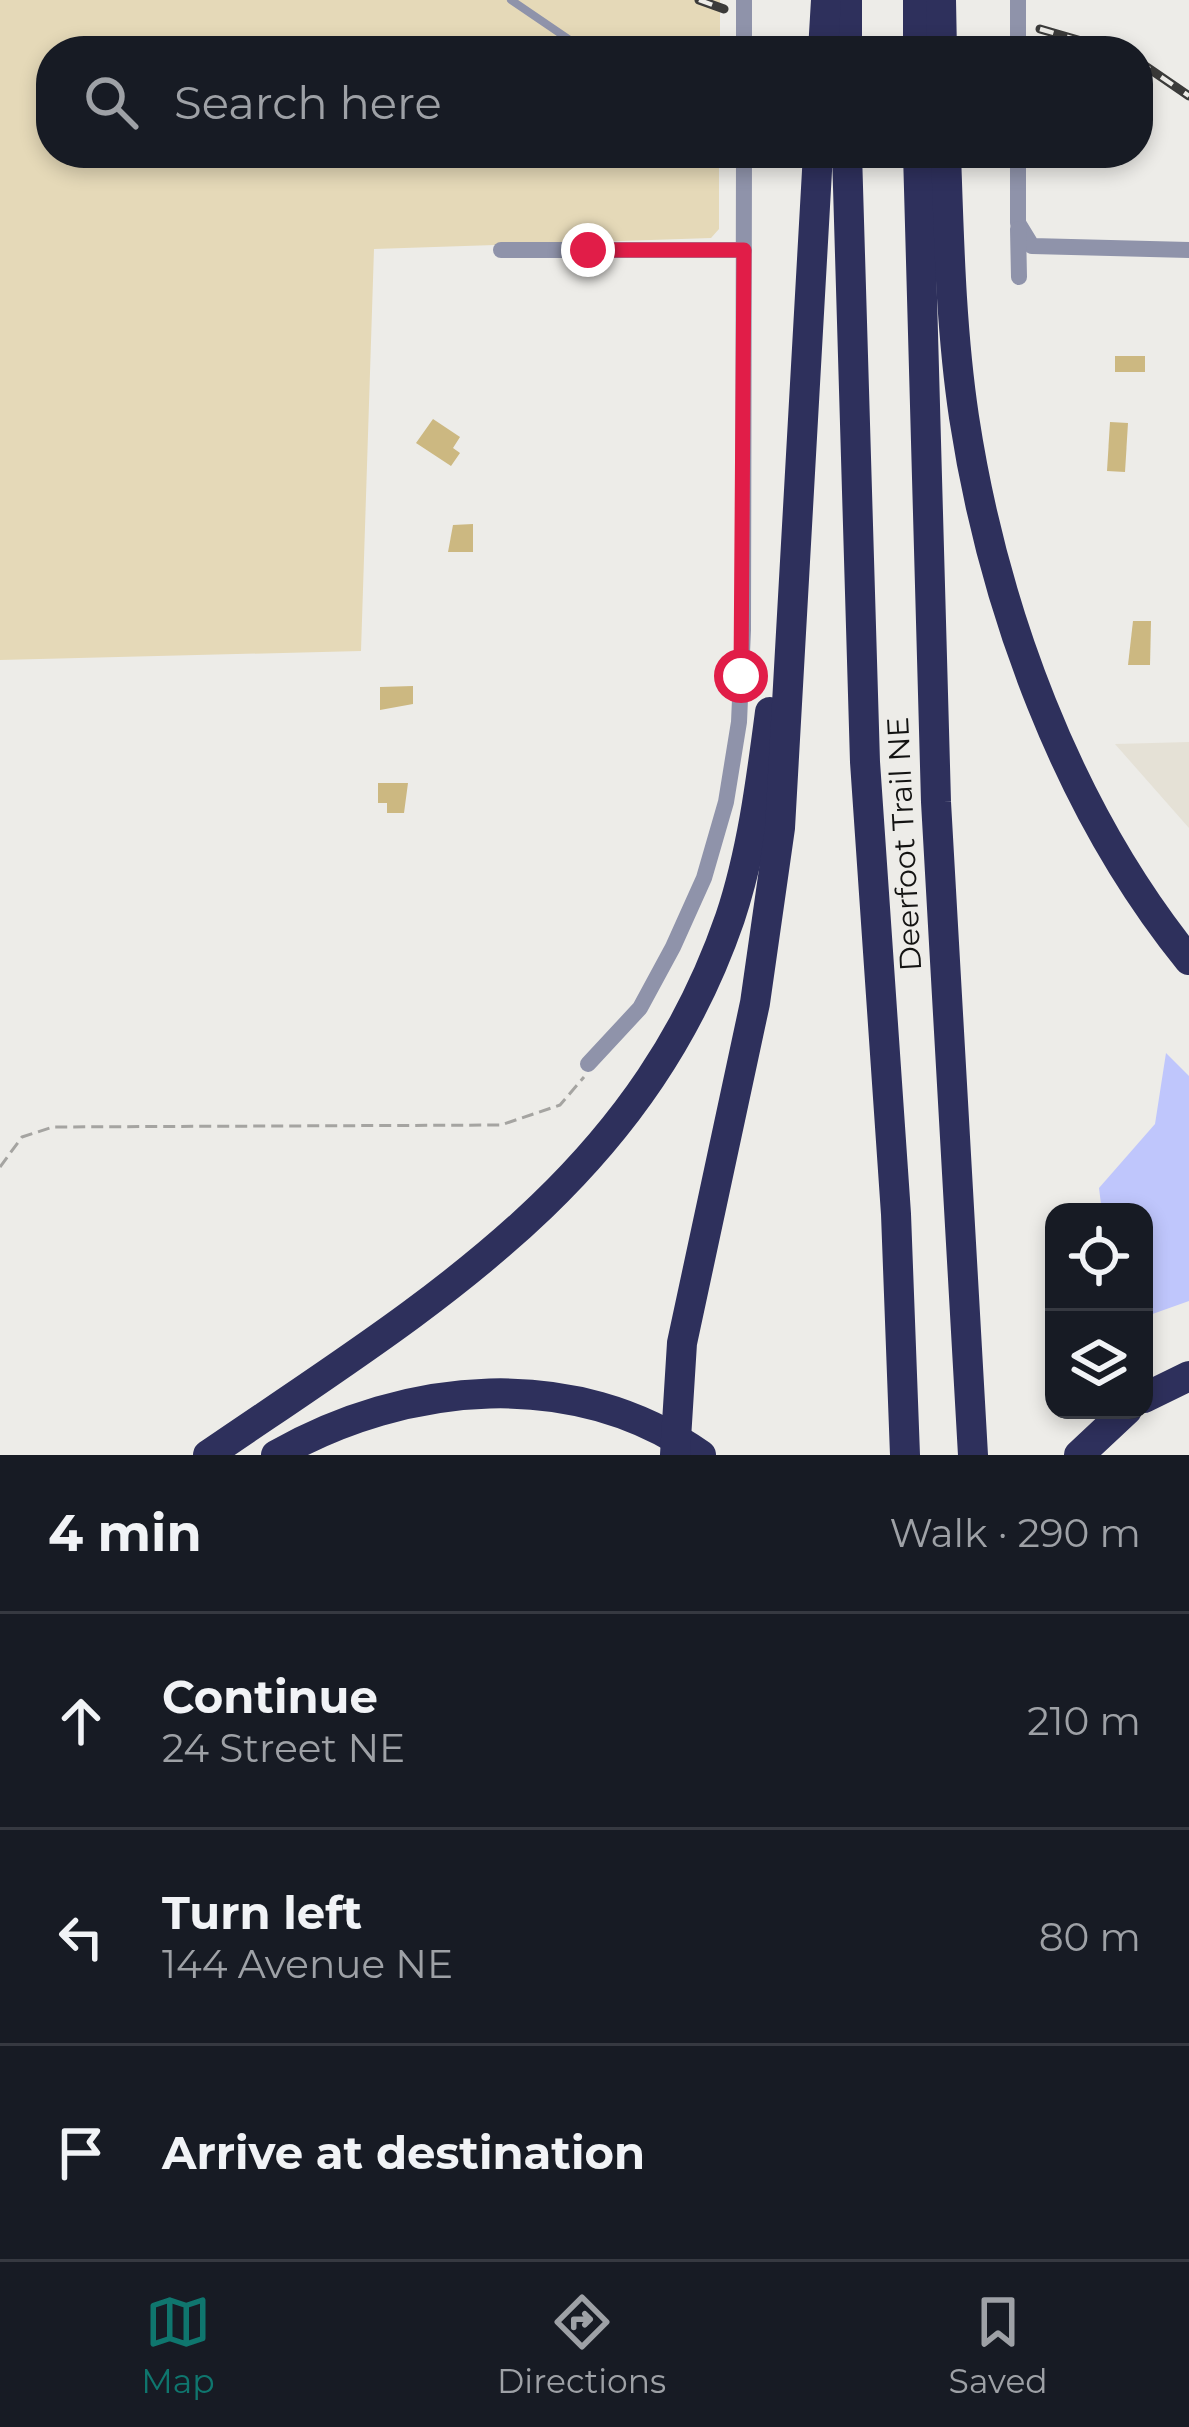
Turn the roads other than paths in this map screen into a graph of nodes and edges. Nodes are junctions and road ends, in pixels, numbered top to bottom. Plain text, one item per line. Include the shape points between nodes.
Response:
1 (511, 0) edge
2 (744, 0) edge
3 (826, 0) edge
4 (847, 0) edge
5 (918, 0) edge
6 (940, 0) edge
7 (1018, 0) edge
8 (564, 36) edge
9 (744, 36) edge
10 (824, 36) edge
11 (847, 36) edge
12 (918, 36) edge
13 (941, 36) edge
14 (1018, 36) edge
15 (744, 168) edge
16 (817, 168) edge
17 (848, 168) edge
18 (918, 168) edge
19 (947, 168) edge
20 (1018, 168) edge
21 (1019, 225) junction
22 (501, 250) dead end
23 (744, 250) junction
24 (1189, 250) edge
25 (1019, 277) dead end
26 (799, 456) junction
27 (1088, 800) junction
28 (1189, 929) edge
29 (1189, 960) edge
30 (588, 1064) road end
31 (1189, 1376) edge
32 (1153, 1394) edge
33 (1116, 1419) edge
34 (208, 1455) edge
35 (276, 1455) edge
36 (675, 1455) edge
37 (701, 1455) edge
38 (905, 1455) edge
39 (973, 1455) edge
40 (1078, 1455) edge

1 - 8 lane
2 - 9 street
3 - 10 highway
4 - 11 highway
5 - 12 highway
6 - 13 highway
7 - 14 street
15 - 23 street
16 - 26 highway
17 - 38 highway, Deerfoot Trail NE via 865,762
18 - 39 highway, Deerfoot Trail NE via 937,823
19 - 27 highway via 958,376 977,494 1036,686
20 - 21 street
21 - 24 street via 1041,250
21 - 25 street
22 - 23 street
23 - 30 street via 743,630 725,802 673,947 640,1008
26 - 34 highway via 747,850 716,955 664,1059 588,1165 524,1226
26 - 36 highway via 780,828 755,1003 712,1187 678,1388
27 - 28 highway
27 - 29 highway via 1135,886
31 - 32 highway
33 - 40 highway
35 - 37 highway via 353,1416 397,1404 514,1392 617,1414

